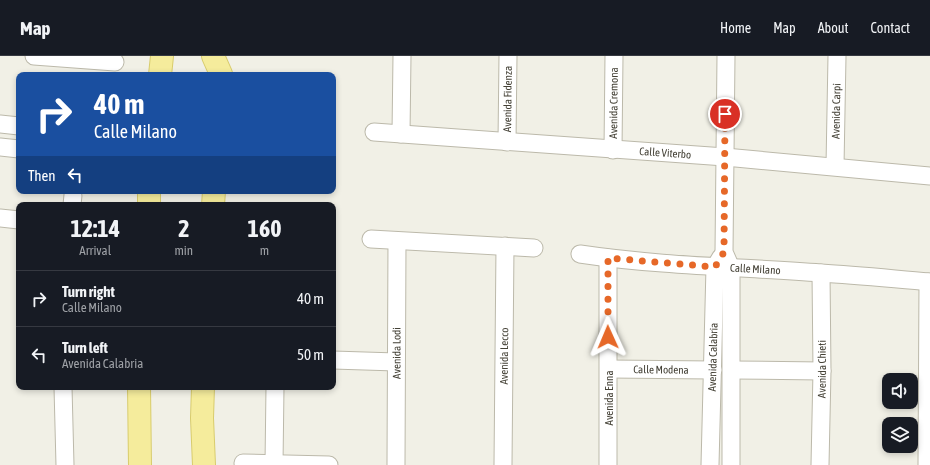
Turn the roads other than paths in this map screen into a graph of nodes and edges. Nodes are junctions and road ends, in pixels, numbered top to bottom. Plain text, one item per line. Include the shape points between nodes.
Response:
1 (34, 56) edge
2 (402, 56) edge
3 (508, 56) edge
4 (614, 56) edge
5 (726, 56) edge
6 (837, 56) edge
7 (115, 62) dead end
8 (83, 64) edge
9 (0, 124) edge
10 (16, 126) edge
11 (374, 132) dead end
12 (401, 134) junction
13 (507, 142) junction
14 (0, 147) edge
15 (16, 149) edge
16 (613, 150) junction
17 (725, 157) junction
18 (836, 166) junction
19 (930, 176) edge
20 (0, 218) edge
21 (16, 220) edge
22 (371, 239) dead end
23 (397, 241) junction
24 (505, 246) junction
25 (534, 248) dead end
26 (580, 254) dead end
27 (608, 258) junction
28 (723, 267) junction
29 (821, 273) junction
30 (929, 282) edge
31 (336, 360) edge
32 (396, 362) junction
33 (609, 369) junction
34 (713, 370) junction
35 (732, 370) junction
36 (822, 371) junction
37 (63, 390) edge
38 (139, 390) edge
39 (203, 390) edge
40 (275, 390) edge
41 (243, 463) dead end
42 (274, 464) junction
43 (65, 465) edge
44 (140, 465) edge
45 (204, 465) edge
46 (329, 465) edge
47 (396, 465) edge
48 (502, 465) edge
49 (608, 465) edge
50 (710, 465) edge
51 (731, 465) edge
52 (820, 465) edge
53 (927, 465) edge

1 - 8 street
2 - 12 street
3 - 13 street, Avenida Fidenza
4 - 16 street, Avenida Cremona
5 - 17 street, Avenida Calabria
6 - 18 street, Avenida Carpi
7 - 8 street
9 - 10 street
11 - 12 street, Calle Viterbo
12 - 13 street, Calle Viterbo
13 - 16 street, Calle Viterbo
14 - 15 street
16 - 17 street, Calle Viterbo
17 - 18 street, Calle Viterbo
17 - 28 street, Avenida Calabria
18 - 19 street, Calle Viterbo
20 - 21 street
22 - 23 street
23 - 24 street
23 - 32 street, Avenida Lodi
24 - 25 street
24 - 48 street, Avenida Lecco
26 - 27 street, Calle Milano
27 - 28 street, Calle Milano
27 - 33 street, Avenida Enna
28 - 29 street, Calle Milano
28 - 34 street, Avenida Calabria
28 - 35 street, Avenida Calabria
29 - 30 street, Calle Milano
29 - 36 street, Avenida Chieti
30 - 53 street
31 - 32 street
32 - 47 street, Avenida Lodi
33 - 34 street, Calle Modena
33 - 49 street, Avenida Enna
34 - 50 street, Avenida Calabria
35 - 36 street
35 - 51 street, Avenida Calabria
36 - 52 street, Avenida Chieti
37 - 43 street
38 - 44 main road
39 - 45 main road
40 - 42 street
41 - 42 street
42 - 46 street

